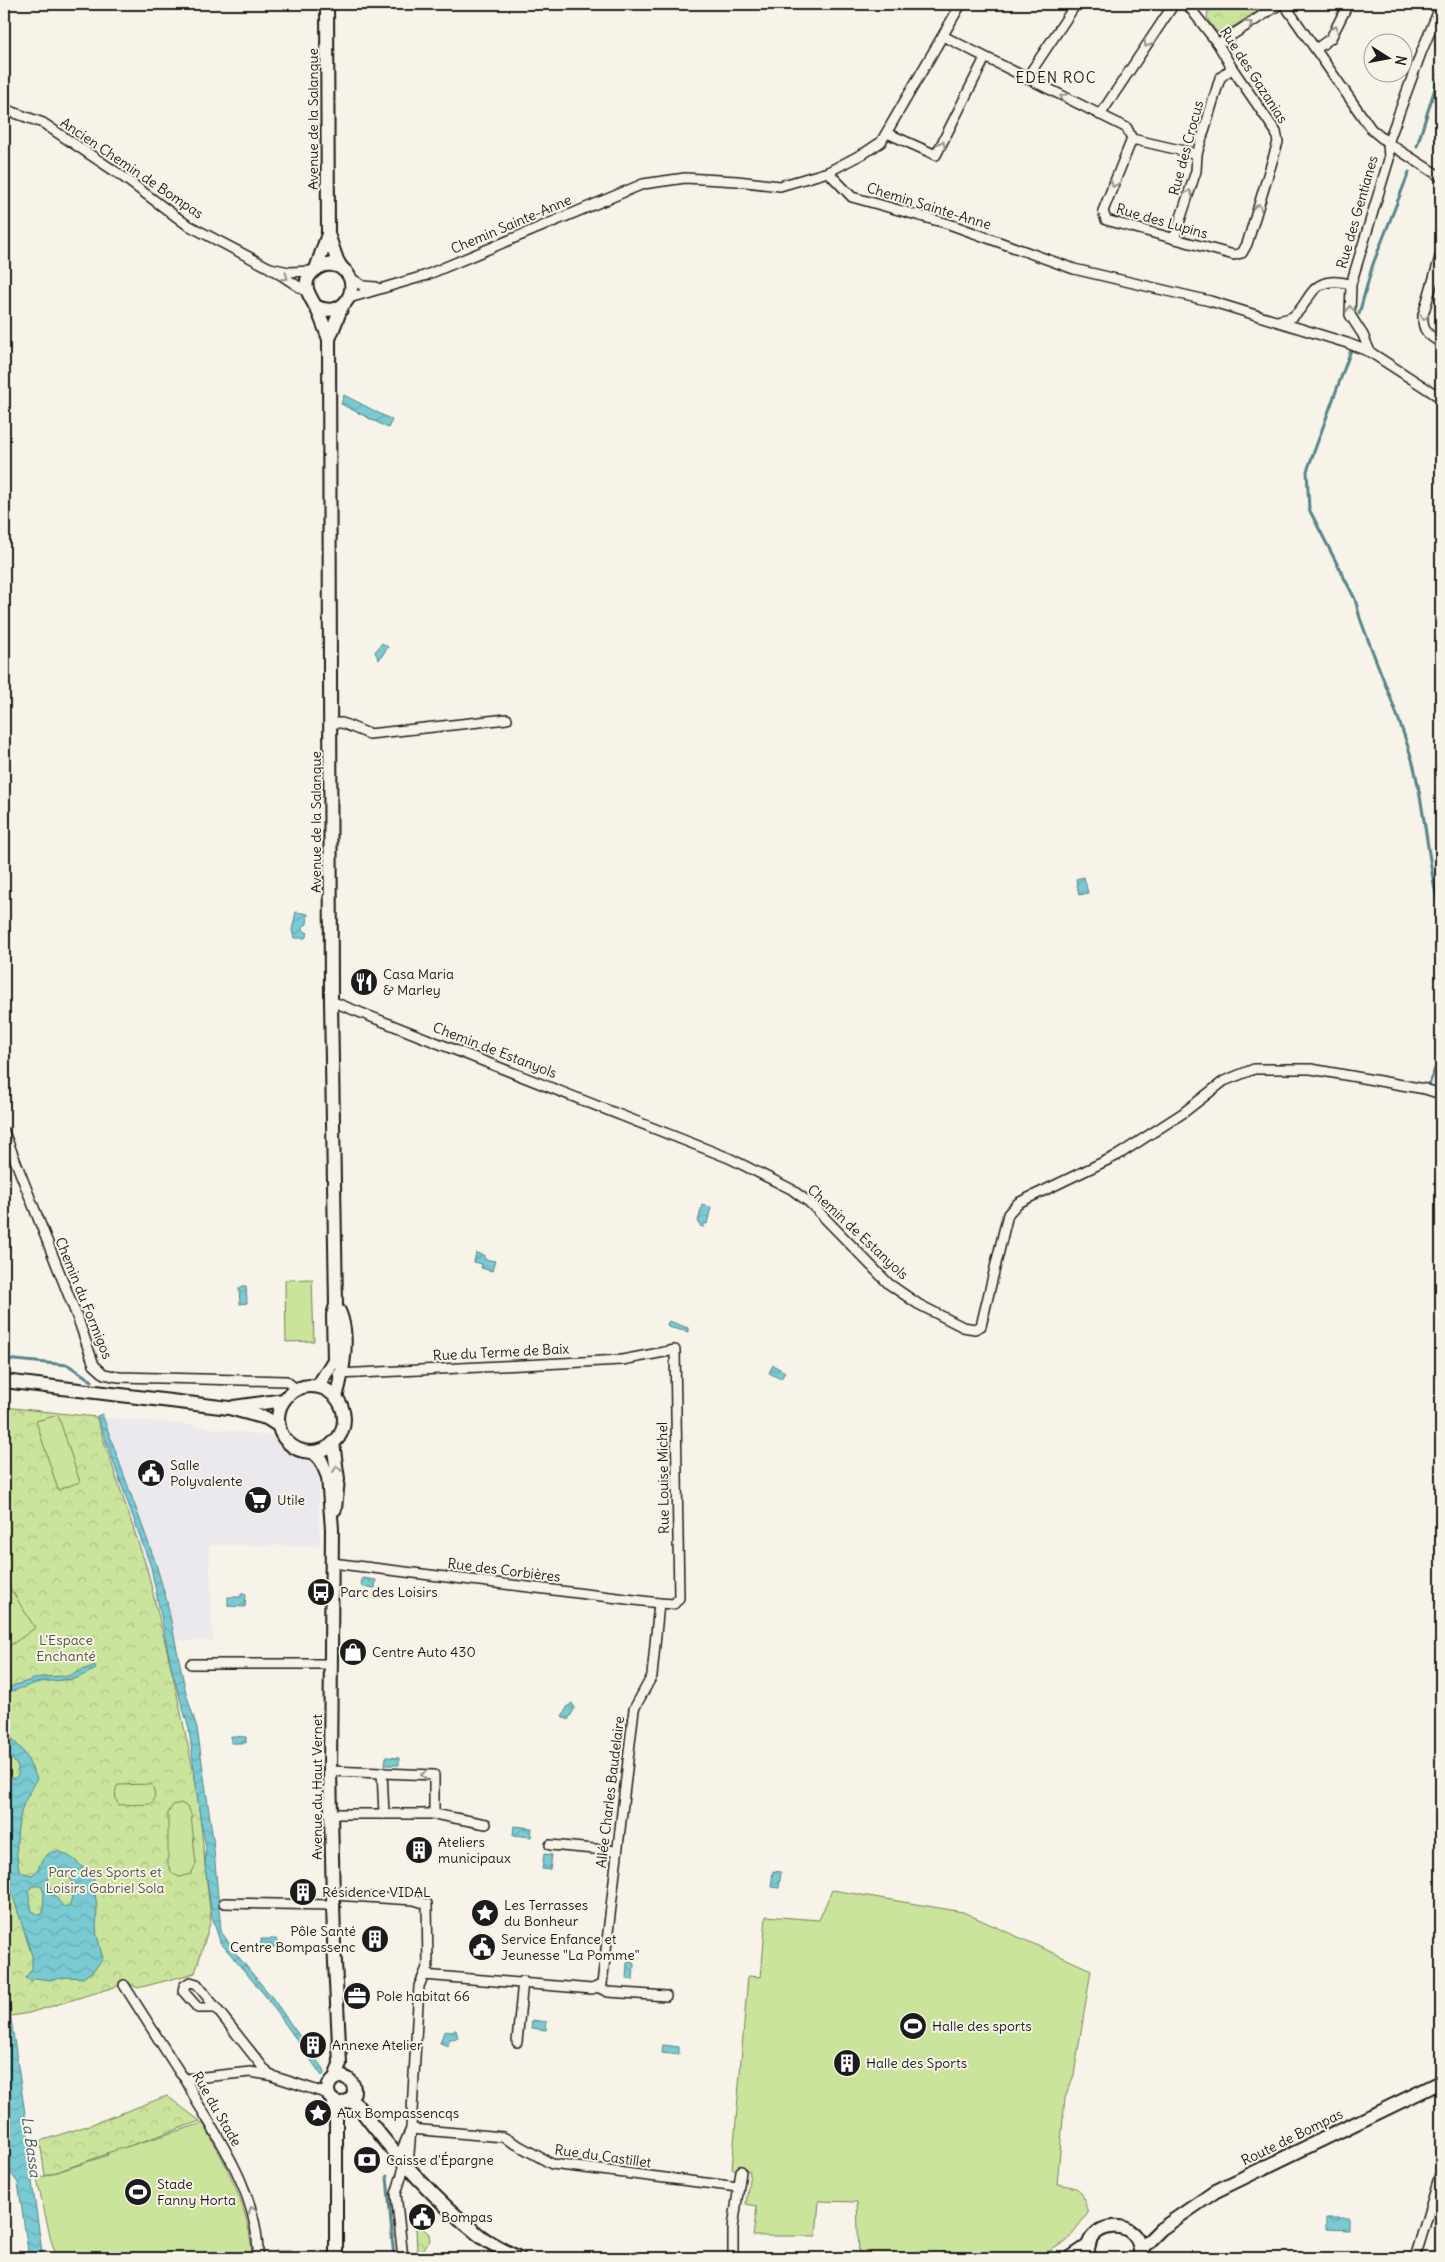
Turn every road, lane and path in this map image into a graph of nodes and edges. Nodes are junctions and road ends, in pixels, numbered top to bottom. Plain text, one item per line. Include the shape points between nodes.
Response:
1 (327, 4) edge
2 (961, 4) edge
3 (1076, 4) edge
4 (1174, 4) edge
5 (1201, 4) edge
6 (1280, 4) edge
7 (1284, 4) edge
8 (1348, 4) edge
9 (1441, 5) edge
10 (1190, 6) edge
11 (943, 36) junction
12 (1218, 44) junction
13 (1316, 49) junction
14 (985, 58) junction
15 (1232, 68) junction
16 (1026, 79) junction
17 (4, 109) edge
18 (1100, 115) junction
19 (887, 133) junction
20 (1132, 139) junction
21 (1388, 143) junction
22 (1196, 154) junction
23 (828, 172) junction
24 (1441, 177) edge
25 (328, 234) junction
26 (1174, 239) junction
27 (1242, 252) joint
28 (1441, 254) edge
29 (270, 268) junction
30 (315, 270) junction
31 (346, 273) junction
32 (1351, 284) junction
33 (381, 288) junction
34 (306, 292) junction
35 (345, 302) junction
36 (315, 306) junction
37 (1274, 322) junction
38 (329, 340) junction
39 (1441, 343) edge
40 (1370, 352) junction
41 (1441, 398) edge
42 (507, 719) dead end
43 (330, 723) junction
44 (331, 1001) junction
45 (1441, 1094) edge
46 (4, 1132) edge
47 (336, 1305) junction
48 (675, 1350) joint
49 (328, 1373) junction
50 (342, 1375) junction
51 (4, 1381) edge
52 (318, 1386) junction
53 (296, 1389) junction
54 (336, 1397) junction
55 (284, 1400) junction
56 (229, 1408) junction
57 (279, 1426) junction
58 (333, 1443) junction
59 (313, 1452) junction
60 (332, 1528) junction
61 (332, 1563) junction
62 (659, 1603) junction
63 (674, 1604) joint
64 (191, 1664) dead end
65 (332, 1664) junction
66 (330, 1771) junction
67 (382, 1772) junction
68 (331, 1814) junction
69 (384, 1814) junction
70 (434, 1814) junction
71 (486, 1824) dead end
72 (550, 1845) dead end
73 (616, 1851) junction
74 (333, 1900) junction
75 (224, 1903) dead end
76 (424, 1975) junction
77 (523, 1982) junction
78 (124, 1985) dead end
79 (597, 1987) junction
80 (666, 1996) dead end
81 (215, 2008) dead end
82 (517, 2042) dead end
83 (269, 2075) junction
84 (186, 2078) junction
85 (1441, 2082) edge
86 (339, 2094) junction
87 (411, 2128) junction
88 (403, 2161) junction
89 (741, 2171) dead end
90 (1441, 2172) edge
91 (738, 2187) junction
92 (1161, 2229) junction
93 (1134, 2234) junction
94 (1088, 2252) edge
95 (1140, 2254) edge
96 (258, 2258) edge
97 (336, 2258) edge
98 (403, 2258) edge
99 (519, 2258) edge
100 (733, 2258) edge
101 (1070, 2258) edge
102 (1415, 2258) edge

1 - 25 main road, Avenue de la Salanque
2 - 11 street
3 - 16 street
4 -> 18 street
5 - 10 street
12 -> 6 street
7 - 13 street, Rue des Gentianes
13 -> 8 street via 1331,38
9 - 21 street
10 - 12 street, Rue des Gazanias
11 - 14 street
11 - 19 street
12 - 15 street, Rue des Gazanias
13 - 21 street, Rue des Gentianes via 1371,130
14 - 16 street
19 -> 14 street via 936,155
15 - 22 street, Rue des Crocus via 1220,78
27 -> 15 street, Rue des Gazanias via 1248,244 1278,142 1276,132
18 -> 16 street
17 - 29 street, Ancien Chemin de Bompas via 42,123 186,224
18 - 20 street via 1127,128
19 - 23 street via 881,142 866,152
20 - 22 street
20 -> 26 street, Rue des Lupins via 1103,211 1106,220
21 - 24 street
21 - 32 street, Rue des Gentianes via 1389,159
26 -> 22 street, Rue des Crocus via 1196,171
23 - 33 street, Chemin Sainte-Anne via 780,186 685,178 643,184 424,276
23 - 37 street, Chemin Sainte-Anne via 852,197 941,222 1074,269 1210,300
25 - 30 main road, Avenue de la Salanque
25 - 31 main road, Avenue de la Salanque via 337,260
26 - 27 street, Rue des Lupins via 1234,255
28 -> 39 street via 1422,326 1427,334
29 - 30 street, Ancien Chemin de Bompas via 289,272
29 -> 34 street, Ancien Chemin de Bompas
30 - 31 main road via 330,265
30 - 34 main road via 309,277
31 - 33 street, Chemin Sainte-Anne via 363,286
31 - 35 main road via 351,291
32 - 37 street, Rue des Gentianes via 1331,282 1316,286 1291,318
40 -> 32 street, Rue des Gentianes via 1350,315
33 - 35 street, Chemin Sainte-Anne
34 - 36 main road
35 - 36 main road via 328,310
35 - 38 main road
36 - 38 main road
37 - 40 street, Chemin Sainte-Anne via 1318,333
38 - 43 main road, Avenue de la Salanque
40 - 41 street, Chemin Sainte-Anne
42 - 43 street via 369,734 342,722
43 - 44 main road, Avenue de la Salanque
44 - 45 street, Chemin de Estanyols via 729,1158 792,1189 890,1284 918,1304 963,1327 975,1329 981,1326 1008,1214 1018,1203 1118,1155 1183,1113 1224,1081 1254,1069 1311,1069
44 - 47 main road, Avenue de la Salanque
46 - 53 street, Chemin du Formigos via 94,1365 100,1371 119,1376 286,1381
47 - 49 main road via 333,1315 334,1360
47 - 50 main road via 343,1335
48 - 50 street, Rue du Terme de Baix via 622,1360
48 - 63 street, Rue Louise Michel via 679,1598
49 - 50 street, Rue du Terme de Baix
49 - 52 main road
50 - 54 main road
51 - 56 main road
52 - 53 main road
52 - 54 main road
53 - 55 main road
54 - 58 main road via 344,1416 342,1431
55 - 56 main road
55 - 57 main road via 278,1417
56 - 57 main road via 266,1418
57 - 59 main road via 290,1444
58 - 59 main road
60 -> 58 main road, Avenue du Haut Vernet via 338,1479
59 - 60 main road, Avenue du Haut Vernet via 321,1460 328,1477
60 - 61 main road, Avenue du Haut Vernet
61 - 62 street, Rue des Corbières
61 - 65 main road, Avenue du Haut Vernet
62 - 63 street, Rue des Corbières
62 - 73 street, Allée Charles Baudelaire via 652,1676 634,1709
64 - 65 street
65 - 66 main road, Avenue du Haut Vernet
66 - 67 street
66 - 68 main road, Avenue du Haut Vernet
67 - 69 street
70 -> 67 street via 434,1775
68 - 69 street
68 - 74 main road, Avenue du Haut Vernet
69 - 70 street
70 - 71 street
72 - 73 street
73 - 79 street, Allée Charles Baudelaire via 602,1984
74 - 75 street
74 - 76 street via 414,1900 427,1904 428,1965
74 - 86 main road, Avenue du Haut Vernet via 338,2046 343,2055
76 - 77 street
76 - 87 street via 419,1986
77 - 79 street
77 - 82 street
78 - 84 street, Rue du Stade
79 - 80 street via 608,1992
81 - 83 street
83 - 84 street via 250,2072
83 - 86 street
96 -> 84 street, Rue du Stade via 254,2217 223,2144 193,2096
85 - 92 main road, Route de Bompas via 1216,2191
86 - 88 main road via 396,2145
86 - 97 main road, Avenue du Haut Vernet
87 - 88 street
87 - 88 street
87 - 91 street, Rue du Castillet via 503,2136 552,2164
88 - 98 street via 396,2194
88 - 99 main road via 416,2179 480,2236
89 - 91 street
90 - 102 street
91 - 100 street
92 - 93 main road, Route de Bompas
92 - 95 main road, Route de Bompas
93 - 94 main road via 1120,2227 1104,2228 1094,2235
93 - 95 main road
94 - 101 main road

